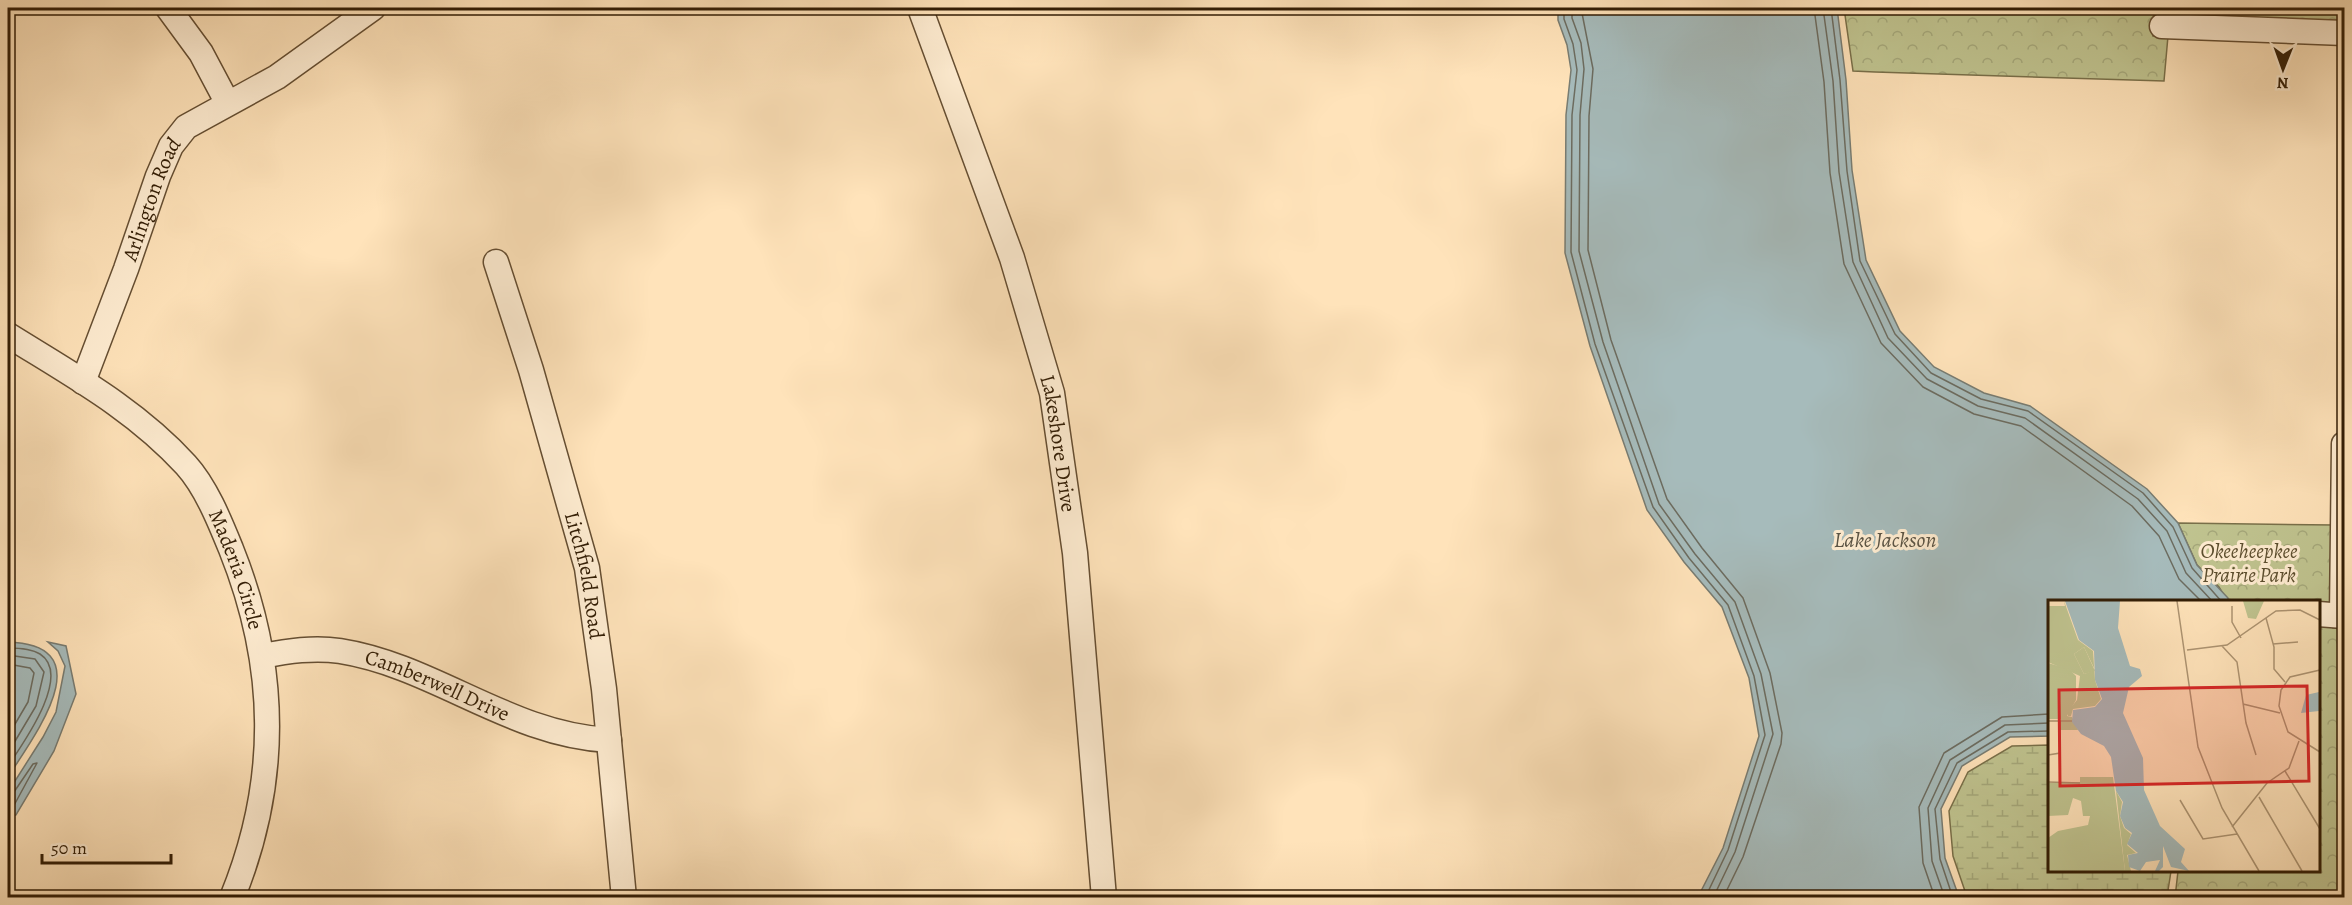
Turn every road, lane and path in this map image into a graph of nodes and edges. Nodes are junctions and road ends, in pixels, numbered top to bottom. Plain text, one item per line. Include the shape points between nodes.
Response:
1 (168, 8) edge
2 (373, 8) edge
3 (920, 8) edge
4 (2162, 26) dead end
5 (2344, 33) edge
6 (227, 102) junction
7 (496, 262) dead end
8 (8, 335) edge
9 (83, 382) junction
10 (2344, 444) edge
11 (2319, 614) edge
12 (2343, 616) edge
13 (262, 656) junction
14 (609, 740) junction
15 (231, 897) edge
16 (624, 897) edge
17 (1104, 897) edge

1 - 6 street via 201,53
2 - 6 street, Arlington Road via 277,77
3 - 17 street, Lakeshore Drive via 1012,258 1052,393 1075,553
4 - 5 street
6 - 9 street, Arlington Road via 186,127 171,146
7 - 14 street, Litchfield Road via 588,568
8 - 9 street, Maderia Circle
9 - 13 street, Maderia Circle via 127,410 189,468 237,565
10 - 12 street
11 - 12 street
13 - 14 street, Camberwell Drive via 314,649 351,654 405,671 540,729
13 - 15 street, Maderia Circle via 268,716 262,796 253,840
14 - 16 street, Litchfield Road

